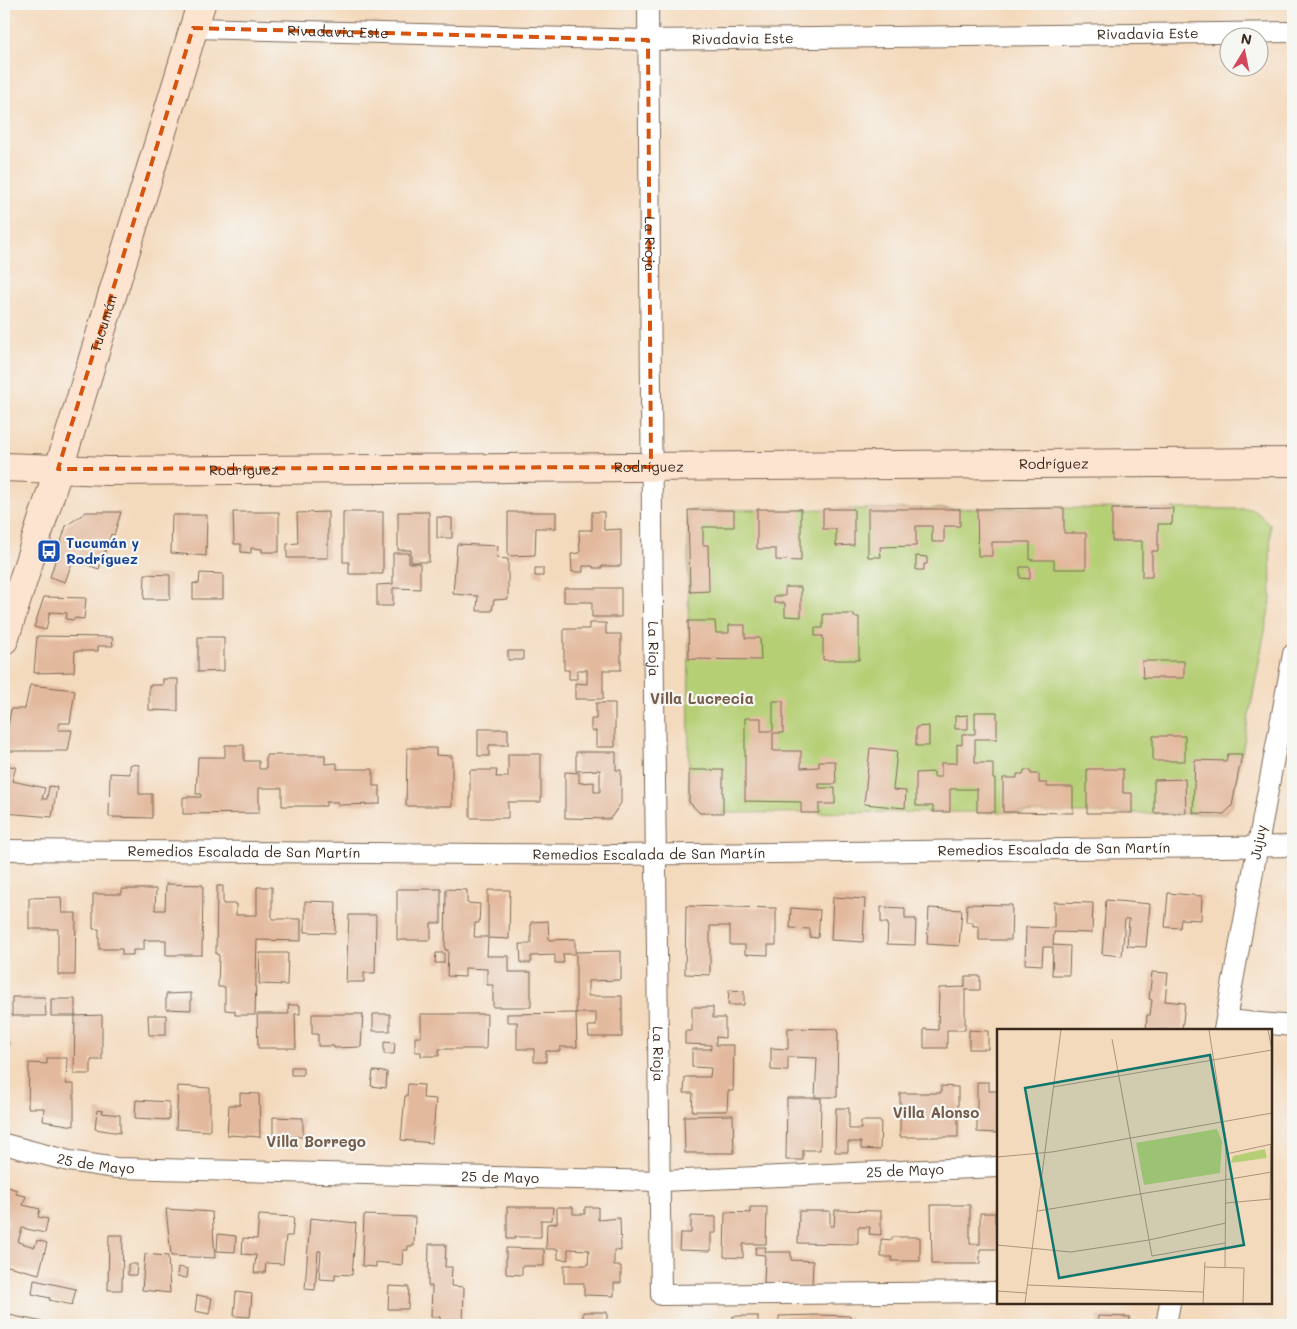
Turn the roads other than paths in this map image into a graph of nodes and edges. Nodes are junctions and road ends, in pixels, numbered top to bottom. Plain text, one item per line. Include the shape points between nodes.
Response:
1 (648, 4) edge
2 (197, 16) edge
3 (1293, 32) edge
4 (648, 40) junction
5 (1293, 462) edge
6 (4, 467) edge
7 (651, 467) junction
8 (58, 469) junction
9 (4, 640) edge
10 (1293, 654) edge
11 (1290, 687) edge
12 (1258, 846) junction
13 (1293, 846) edge
14 (4, 850) edge
15 (656, 853) junction
16 (1225, 1025) edge
17 (1293, 1026) edge
18 (4, 1144) edge
19 (997, 1167) edge
20 (660, 1181) junction
21 (997, 1292) edge
22 (1170, 1304) edge
23 (1166, 1325) edge

1 - 4 street, La Rioja
2 - 4 street, Rivadavia Este
2 - 8 main road, Tucumán
3 - 4 street, Rivadavia Este
4 - 7 street, La Rioja
5 - 7 main road, Rodríguez
6 - 8 main road, Rodríguez
7 - 8 main road, Rodríguez
7 - 15 street, La Rioja
8 - 9 main road, Tucumán
10 - 11 street, Jujuy
11 - 12 street, Jujuy
12 - 13 street, Remedios Escalada de San Martín
12 - 15 street, Remedios Escalada de San Martín
12 - 16 street, Jujuy
14 - 15 street, Remedios Escalada de San Martín
15 - 20 street, La Rioja
16 - 17 street
18 - 20 street, 25 de Mayo via 69,1161 116,1168
19 - 20 street, 25 de Mayo
20 - 21 street, La Rioja via 661,1295
22 - 23 street

